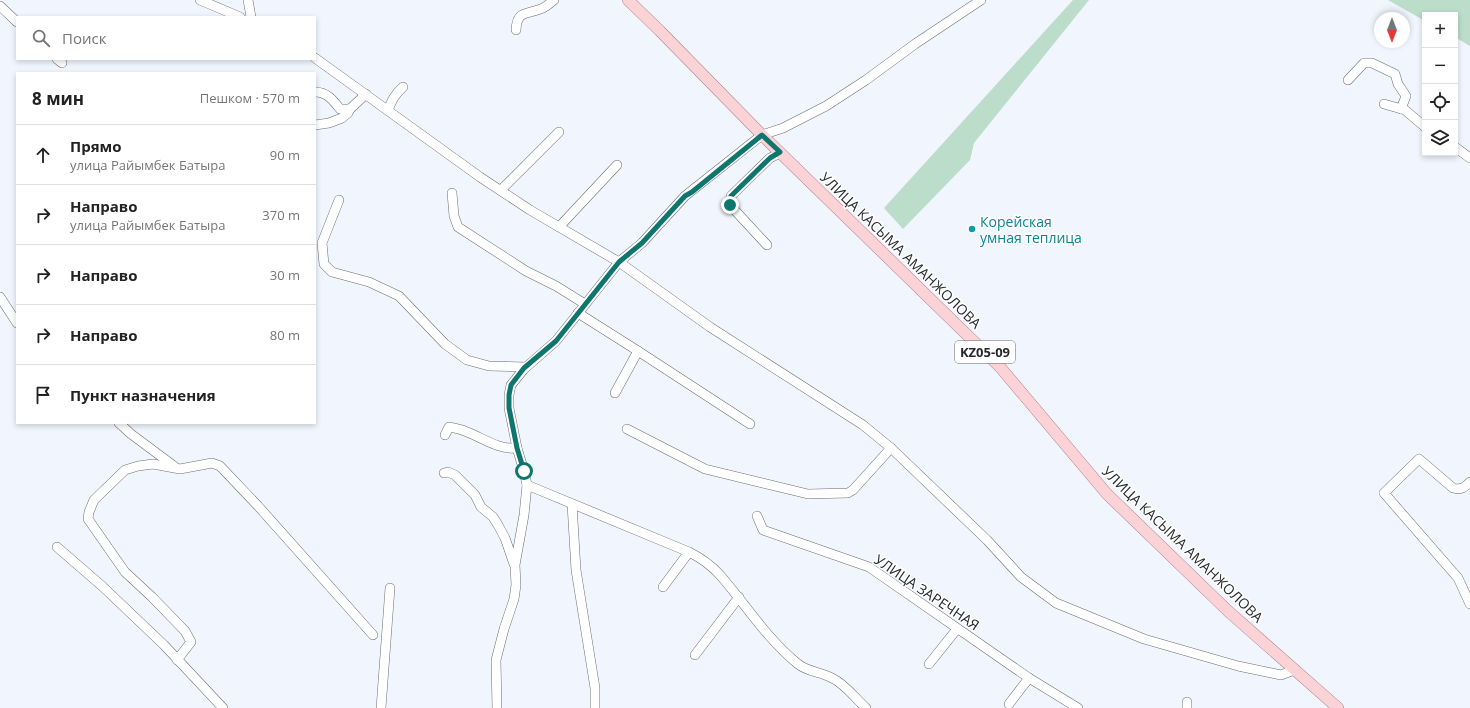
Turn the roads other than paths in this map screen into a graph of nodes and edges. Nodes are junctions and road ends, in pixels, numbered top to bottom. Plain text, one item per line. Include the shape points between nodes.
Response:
1 (200, 0) edge
2 (248, 0) edge
3 (554, 0) edge
4 (628, 0) edge
5 (979, 1) edge
6 (1, 9) edge
7 (238, 16) edge
8 (251, 16) edge
9 (16, 21) edge
10 (516, 30) dead end
11 (316, 59) edge
12 (1348, 80) dead end
13 (404, 87) dead end
14 (316, 92) edge
15 (366, 94) junction
16 (1384, 104) dead end
17 (350, 109) junction
18 (1401, 109) junction
19 (388, 110) junction
20 (1422, 124) edge
21 (316, 125) edge
22 (559, 132) dead end
23 (762, 135) junction
24 (1458, 149) edge
25 (780, 152) junction
26 (1470, 158) edge
27 (617, 165) dead end
28 (501, 190) junction
29 (452, 193) dead end
30 (339, 200) dead end
31 (559, 227) junction
32 (767, 246) dead end
33 (619, 262) junction
34 (0, 297) edge
35 (585, 304) junction
36 (578, 313) junction
37 (16, 322) edge
38 (638, 351) junction
39 (526, 367) junction
40 (615, 393) dead end
41 (120, 424) edge
42 (750, 424) dead end
43 (627, 429) dead end
44 (445, 435) dead end
45 (517, 448) junction
46 (891, 448) junction
47 (176, 467) junction
48 (444, 472) dead end
49 (1470, 482) edge
50 (527, 485) junction
51 (572, 504) junction
52 (756, 516) dead end
53 (57, 547) dead end
54 (689, 552) junction
55 (515, 565) junction
56 (663, 587) dead end
57 (390, 588) dead end
58 (739, 597) junction
59 (1470, 604) edge
60 (956, 629) junction
61 (373, 635) dead end
62 (695, 654) dead end
63 (177, 660) junction
64 (929, 664) dead end
65 (1294, 670) junction
66 (1029, 678) junction
67 (1009, 704) dead end
68 (223, 708) edge
69 (380, 708) edge
70 (497, 708) edge
71 (595, 708) edge
72 (866, 708) edge
73 (1078, 708) edge
74 (1338, 708) edge

1 - 7 street
2 - 8 street
3 - 10 street via 544,8 521,14 516,21
4 - 23 main road, УЛИЦА КАСЫМА АМАНЖОЛОВА / KZ05-09
5 - 23 street via 826,106 783,128
6 - 9 street
11 - 15 street
12 - 18 street via 1364,63 1372,63 1388,70 1396,76 1406,96
13 - 19 street via 396,93
14 - 17 street via 324,93 340,109
15 - 17 street
15 - 19 street
16 - 18 street
17 - 21 street via 342,118
18 - 20 street
19 - 28 street
22 - 28 street
23 - 25 main road, УЛИЦА КАСЫМА АМАНЖОЛОВА / KZ05-09
23 - 33 street via 685,196 642,243
24 - 26 street
25 - 32 street via 770,158 731,196 730,205
25 - 65 main road, УЛИЦА КАСЫМА АМАНЖОЛОВА / KZ05-09 via 1000,367 1108,494 1228,611
27 - 31 street
28 - 31 street
29 - 35 street via 454,216 458,227
30 - 39 street via 322,243 324,264 332,272 369,282 399,296 445,344 466,360 489,366
31 - 33 street
33 - 35 street
33 - 46 street via 710,327 863,425
34 - 37 street
35 - 36 street
36 - 38 street
36 - 39 street via 556,341
38 - 40 street
38 - 42 street
39 - 45 street via 511,385 509,395
41 - 47 street
43 - 46 street via 705,469 808,494 848,493
44 - 45 street via 449,427 466,431 497,445 510,449
45 - 50 street
46 - 65 street via 987,540 1021,577 1056,603 1151,641 1238,666 1282,674
47 - 61 street via 180,469 212,463 220,466
47 - 63 street via 153,464 125,470 94,500 88,519 125,572 188,637 191,642
48 - 55 street via 455,475 475,495 481,508 492,517 505,538
49 - 59 street via 1459,490 1453,488 1419,459 1384,493 1458,578
50 - 51 street
50 - 55 street
51 - 54 street
51 - 71 street via 576,570 596,688
52 - 60 street, УЛИЦА ЗАРЕЧНАЯ via 763,530 869,567
53 - 63 street via 102,586
54 - 56 street
54 - 58 street via 710,565
55 - 70 street via 514,599 496,660
57 - 69 street
58 - 62 street
58 - 72 street via 775,644 800,665 839,682
60 - 64 street
60 - 66 street, УЛИЦА ЗАРЕЧНАЯ
63 - 68 street
65 - 74 main road, УЛИЦА КАСЫМА АМАНЖОЛОВА / KZ05-09
66 - 67 street
66 - 73 street, УЛИЦА ЗАРЕЧНАЯ

